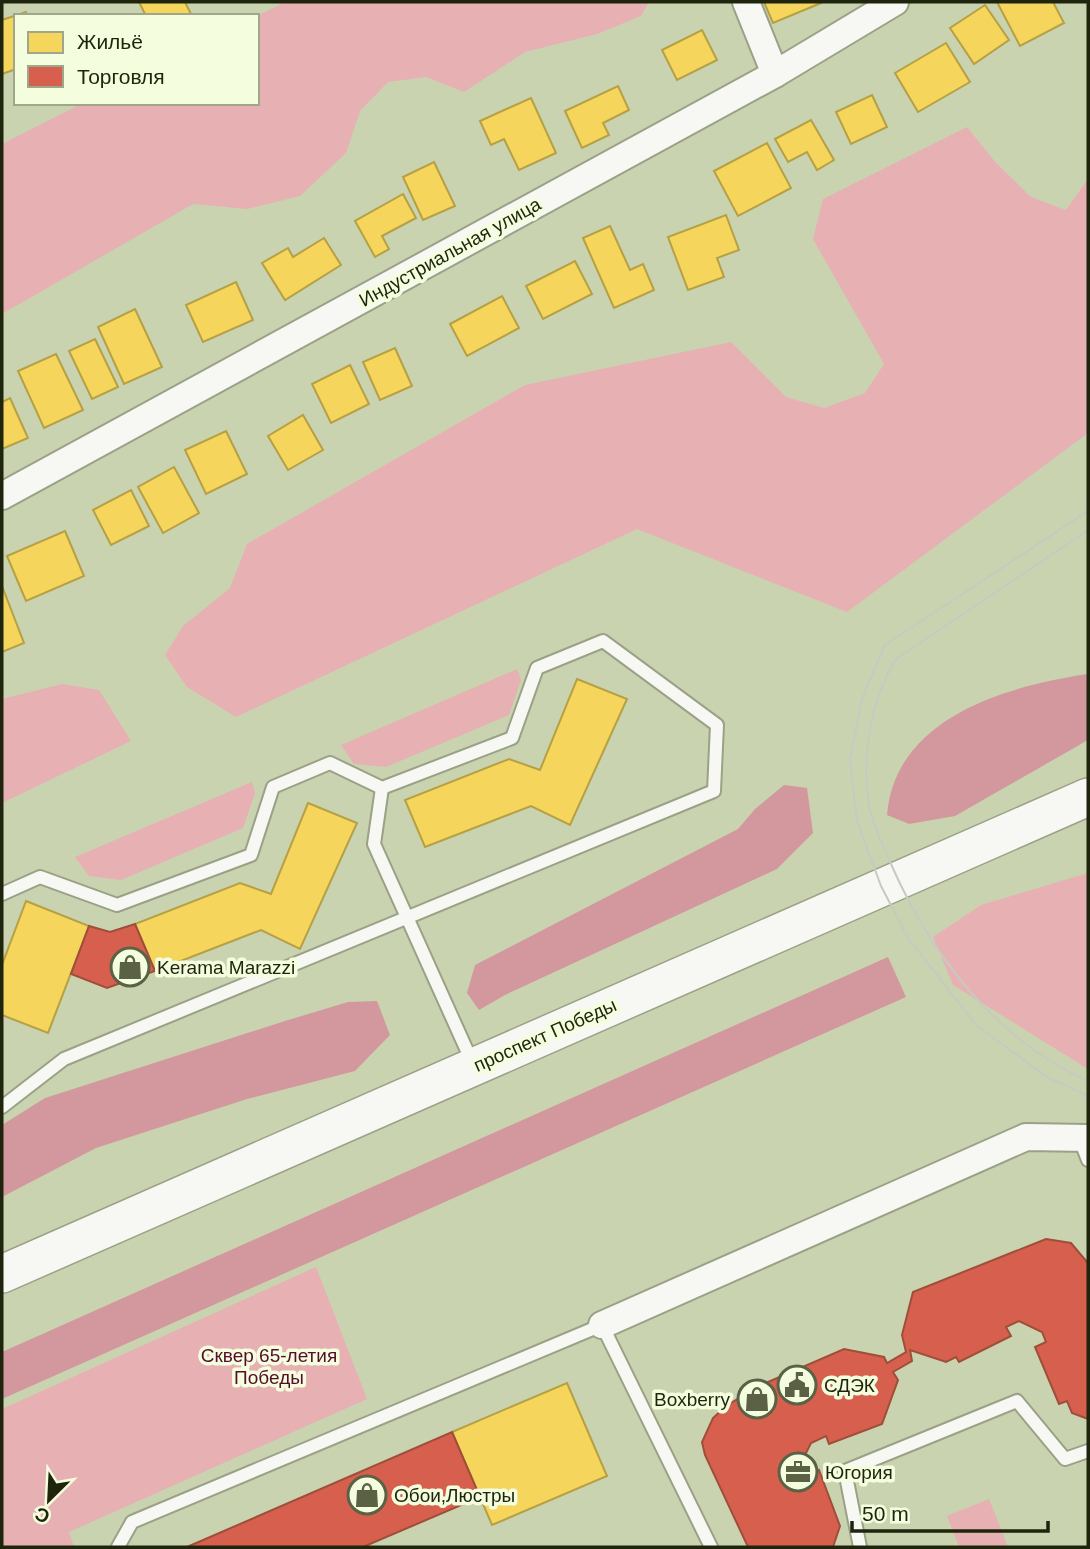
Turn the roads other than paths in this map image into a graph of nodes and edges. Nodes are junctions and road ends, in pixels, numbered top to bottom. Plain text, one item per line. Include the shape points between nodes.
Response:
1 (746, 2) edge
2 (895, 2) edge
3 (775, 74) junction
4 (2, 496) edge
5 (382, 788) junction
6 (1088, 797) edge
7 (2, 894) edge
8 (407, 918) junction
9 (474, 1066) junction
10 (2, 1107) edge
11 (1085, 1145) edge
12 (2, 1274) edge
13 (602, 1325) junction
14 (1088, 1451) edge
15 (118, 1547) edge
16 (711, 1547) edge
17 (860, 1547) edge

1 - 3 street
2 - 3 street, Индустриальная улица
3 - 4 street, Индустриальная улица
5 - 7 lane via 330,763 273,787 251,855 117,905 40,877
5 - 8 lane via 374,844
5 - 8 lane via 512,738 537,668 603,641 717,725 714,791
6 - 9 main road, проспект Победы
8 - 9 lane
8 - 10 lane via 65,1059
9 - 12 main road, проспект Победы
11 - 13 street via 1026,1137
13 - 15 lane via 132,1522
13 - 16 lane
14 - 17 lane via 1065,1460 1017,1401 845,1471

